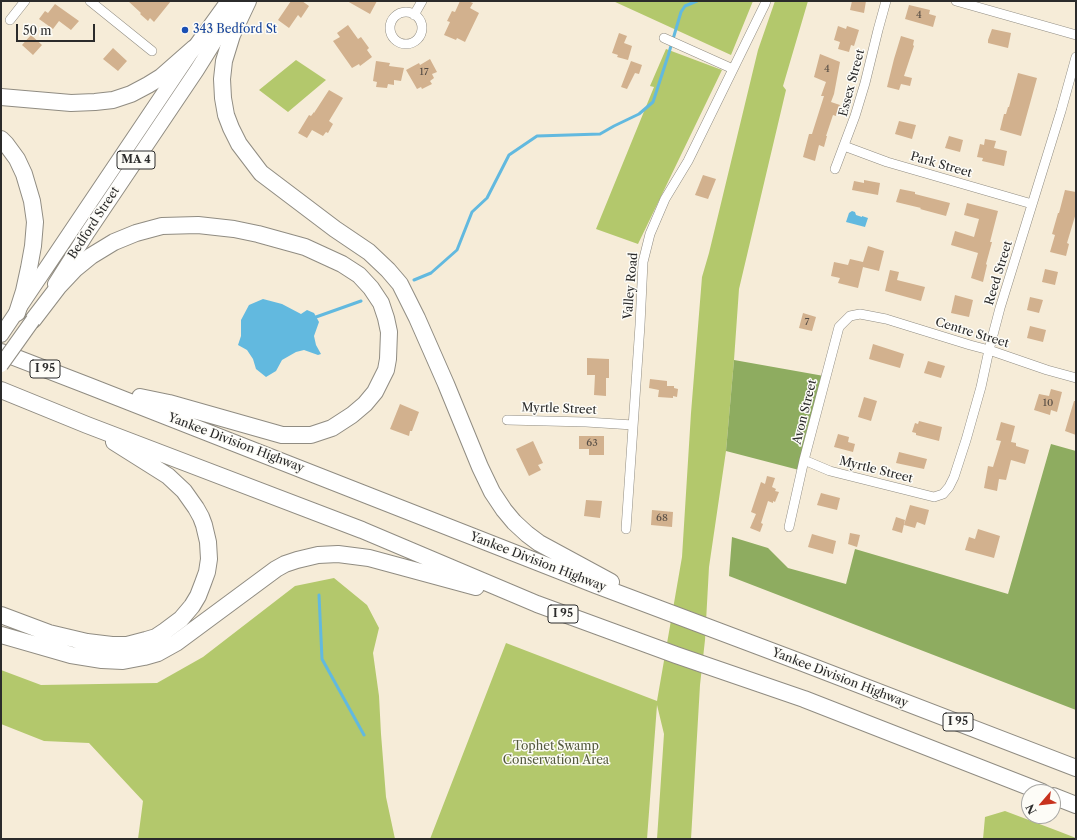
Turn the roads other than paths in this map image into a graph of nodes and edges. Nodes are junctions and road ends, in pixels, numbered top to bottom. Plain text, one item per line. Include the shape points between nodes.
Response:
1 (25, 1) edge
2 (90, 1) edge
3 (228, 1) edge
4 (240, 1) edge
5 (248, 1) edge
6 (422, 1) edge
7 (766, 1) edge
8 (886, 1) edge
9 (956, 1) edge
10 (414, 15) dead end
11 (10, 20) dead end
12 (1076, 35) edge
13 (664, 38) dead end
14 (194, 48) junction
15 (152, 51) dead end
16 (1076, 57) edge
17 (733, 69) junction
18 (1, 97) edge
19 (1, 139) edge
20 (844, 146) junction
21 (835, 169) dead end
22 (1032, 204) junction
23 (17, 313) junction
24 (860, 314) joint
25 (33, 320) junction
26 (1, 335) edge
27 (989, 350) junction
28 (1, 352) edge
29 (1, 365) edge
30 (1076, 378) edge
31 (90, 386) junction
32 (1, 390) edge
33 (507, 420) dead end
34 (87, 425) junction
35 (633, 425) junction
36 (804, 460) junction
37 (943, 494) joint
38 (789, 527) dead end
39 (626, 529) dead end
40 (523, 598) junction
41 (666, 612) junction
42 (1, 616) edge
43 (1, 635) edge
44 (1076, 768) edge
45 (1022, 784) edge
46 (1061, 799) edge
47 (1076, 805) edge

1 - 11 street
2 - 15 street
3 - 14 main road, Bedford Street / MA 4
4 - 25 main road, Bedford Street / MA 4
5 - 41 highway via 232,35 222,78 226,115 239,144 261,173 369,252 400,284 438,364 480,467 492,492 514,522 539,543
6 - 10 street
7 - 17 street, Valley Road
8 - 20 street, Essex Street via 865,83
9 - 12 street
13 - 17 street
14 - 18 highway via 161,77 131,94 113,100 71,103
14 - 23 main road, Bedford Street / MA 4
16 - 22 street, Reed Street
17 - 35 street, Valley Road via 650,234 643,262
19 - 23 highway via 17,159 24,174 32,201 34,222 30,268
20 - 21 street, Essex Street
20 - 22 street, Park Street via 887,162
22 - 27 street, Reed Street
23 - 26 main road, Bedford Street / MA 4
24 - 27 street, Centre Street via 886,319
24 - 36 street, Avon Street via 850,316 839,327
25 - 29 main road, Bedford Street / MA 4, bridge
25 - 31 highway via 75,269 114,242 162,226 198,225 272,237 342,264 359,275 381,303 389,332 386,370 365,404 332,428 310,435 282,435 169,404
27 - 30 street, Centre Street
27 - 37 street, Reed Street via 966,440 949,487
28 - 31 highway, Yankee Division Highway / I 95
31 - 41 highway, Yankee Division Highway / I 95
32 - 34 highway, I 95
33 - 35 street, Myrtle Street
34 - 40 highway, I 95 via 362,530
34 - 42 highway via 168,476 191,500 204,525 209,550 207,572 200,592 189,610 174,625 156,636 127,645 87,642 49,633
35 - 39 street, Valley Road
36 - 37 street, Myrtle Street via 830,471 918,493 934,496
36 - 38 street, Avon Street
40 - 43 highway via 369,558 330,554 307,557 276,569 176,643 144,658 113,661 89,658
40 - 45 highway, I 95 via 804,699
41 - 44 highway, Yankee Division Highway / I 95
46 - 47 highway

